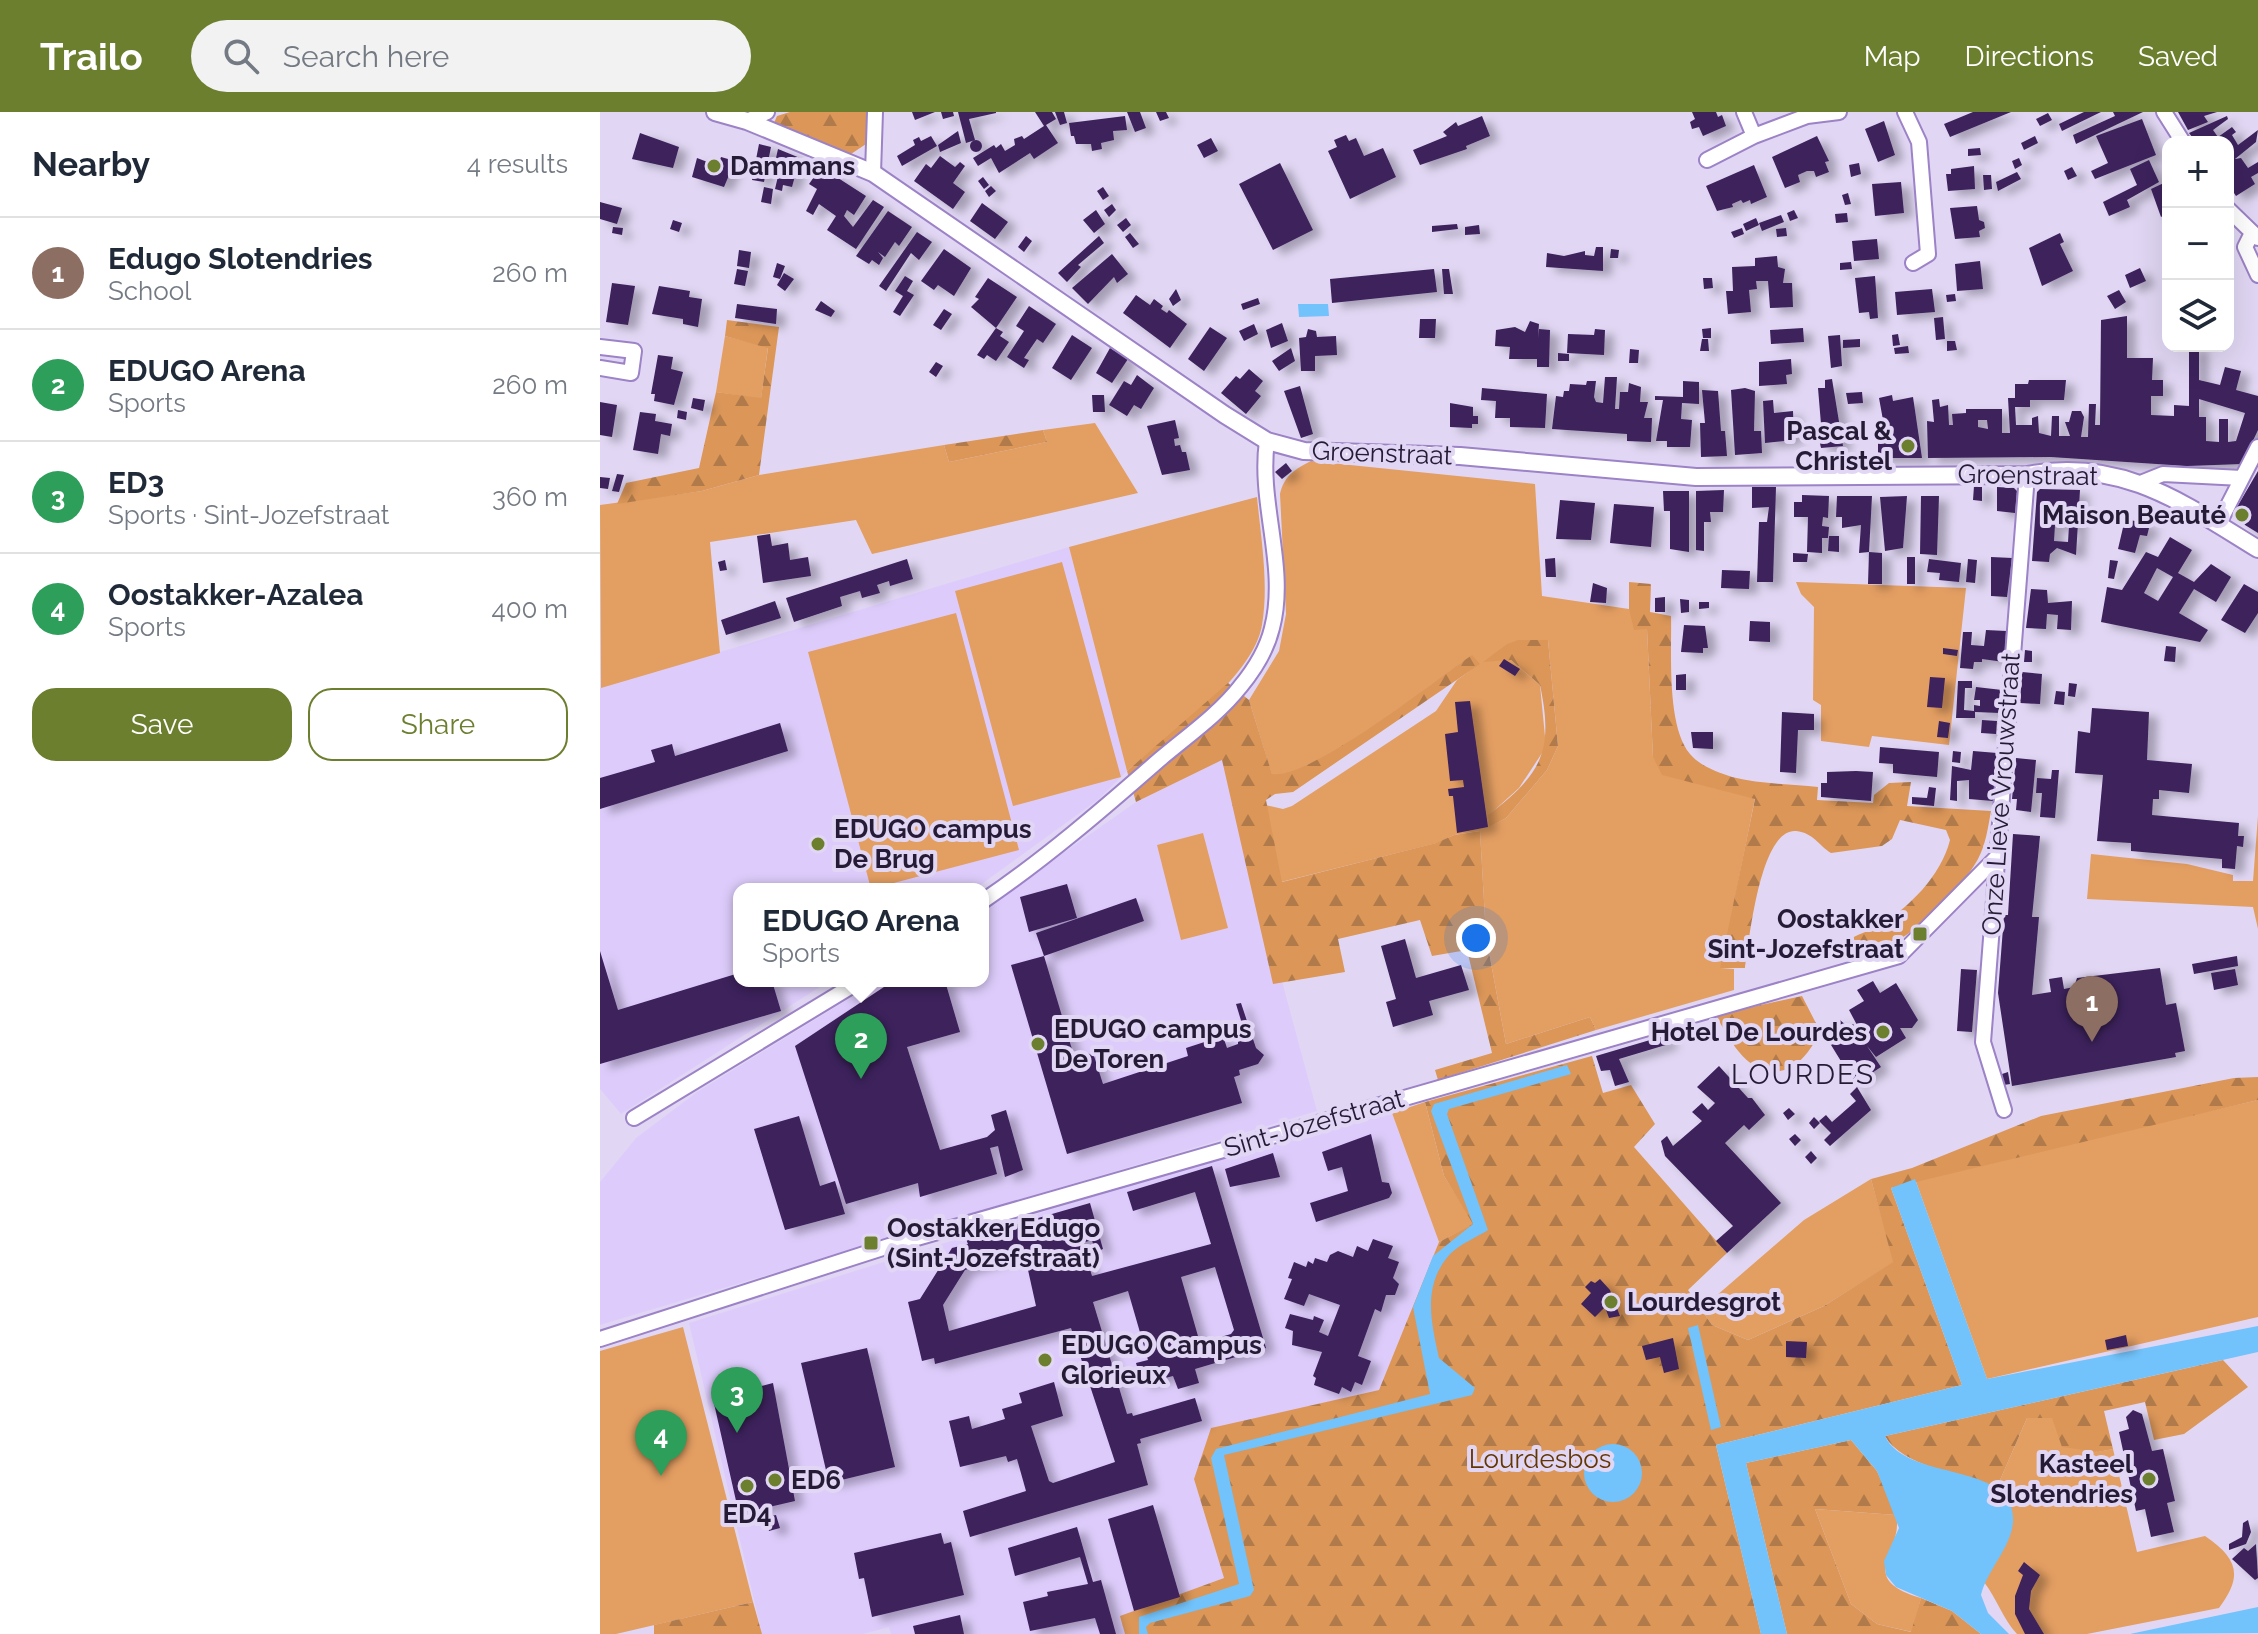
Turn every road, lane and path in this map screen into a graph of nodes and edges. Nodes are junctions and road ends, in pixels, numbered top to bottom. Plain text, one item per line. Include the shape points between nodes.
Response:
1 (715, 112) edge
2 (767, 112) edge
3 (875, 112) edge
4 (1744, 112) edge
5 (1839, 112) edge
6 (1905, 112) edge
7 (2164, 112) edge
8 (747, 121) junction
9 (1754, 136) junction
10 (2179, 136) edge
11 (1707, 160) dead end
12 (873, 173) junction
13 (2234, 214) edge
14 (2256, 234) edge
15 (1913, 263) dead end
16 (2258, 275) edge
17 (600, 347) edge
18 (600, 368) edge
19 (1267, 441) junction
20 (2258, 447) edge
21 (2027, 475) junction
22 (2242, 478) junction
23 (2143, 482) junction
24 (2218, 525) junction
25 (2258, 549) edge
26 (1996, 858) junction
27 (989, 897) edge
28 (850, 987) edge
29 (2004, 1110) dead end
30 (634, 1118) dead end
31 (600, 1339) edge

1 - 8 street, Groenstraat
2 - 8 street
3 - 12 street
4 - 9 street
5 - 9 street via 1807,116
6 - 15 street via 1919,142 1928,254
7 - 10 street
8 - 12 street, Groenstraat
9 - 11 street
12 - 19 street, Groenstraat
13 - 14 street
14 - 16 street via 2245,247
17 - 18 street via 634,351 631,373
19 - 21 street, Groenstraat via 1304,451 1460,456 1696,477
19 - 27 street via 1263,465 1275,605 1268,640 1249,675 1226,703 1138,779
20 - 22 street
21 - 23 street, Groenstraat via 2047,472
21 - 26 street, Onze Lieve Vrouwstraat
22 - 23 street, Groenstraat via 2163,474
22 - 24 street
23 - 24 street, Groenstraat
24 - 25 street, Groenstraat
26 - 29 street, Onze Lieve Vrouwstraat via 1983,1042
26 - 31 street, Sint-Jozefstraat via 1899,956 889,1246
28 - 30 street

